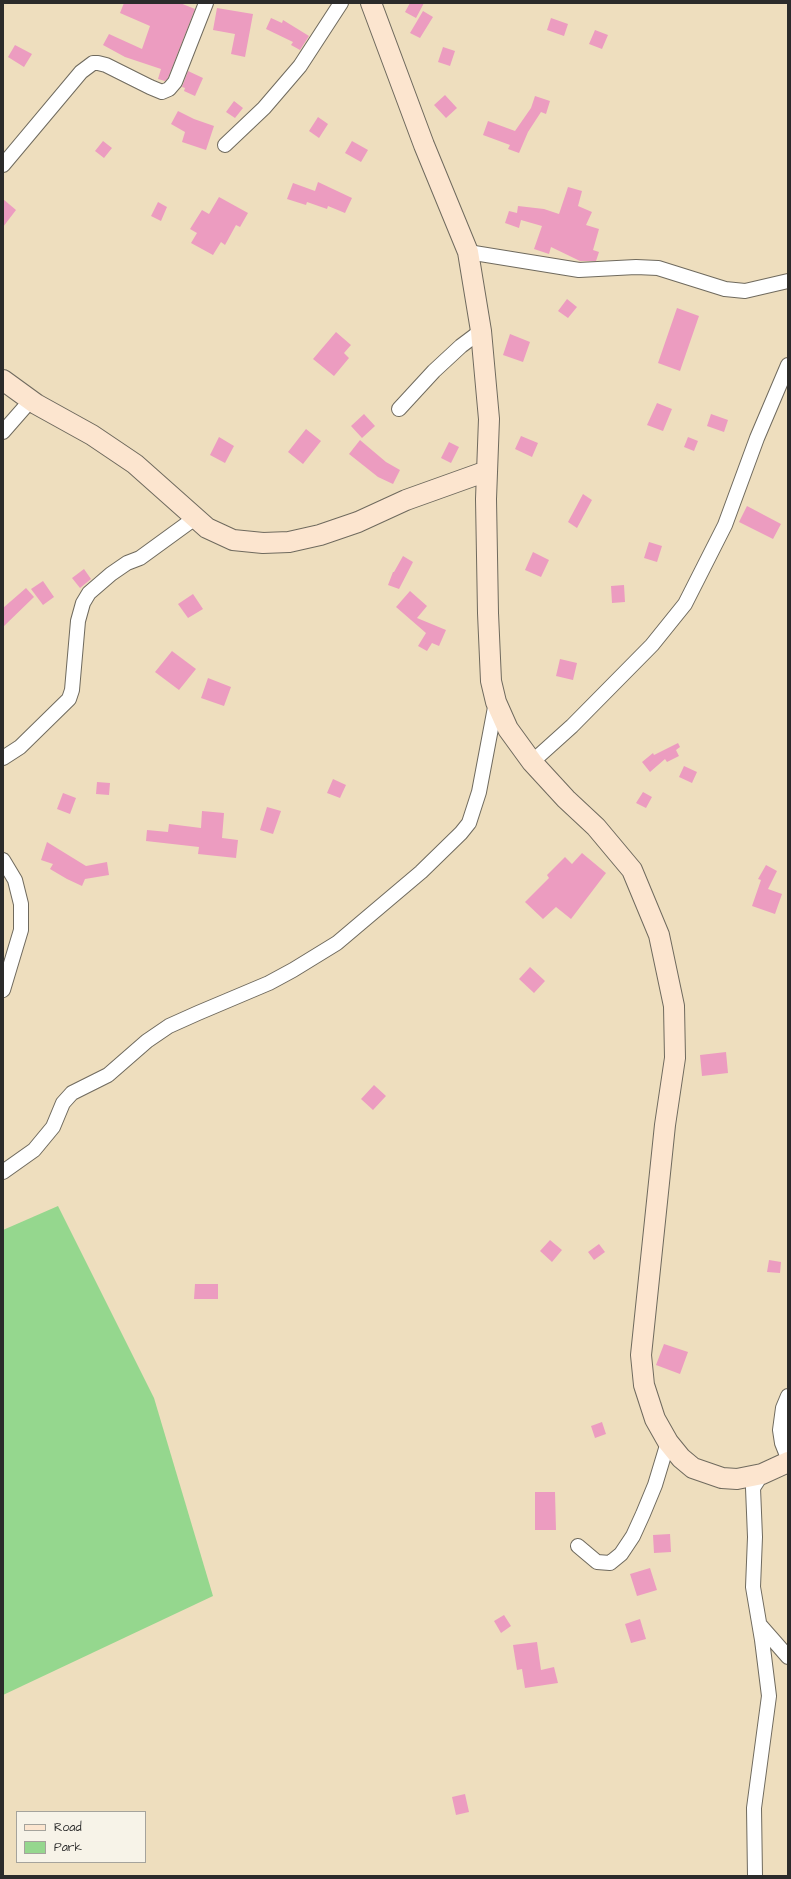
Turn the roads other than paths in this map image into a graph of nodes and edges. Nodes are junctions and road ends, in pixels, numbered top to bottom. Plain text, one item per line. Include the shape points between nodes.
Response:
1 (206, 3) edge
2 (341, 3) edge
3 (371, 3) edge
4 (226, 145) dead end
5 (3, 165) edge
6 (468, 252) junction
7 (788, 281) edge
8 (481, 331) junction
9 (788, 365) edge
10 (3, 380) edge
11 (31, 400) junction
12 (398, 409) dead end
13 (3, 432) edge
14 (487, 471) junction
15 (195, 518) junction
16 (496, 702) junction
17 (3, 758) edge
18 (532, 762) junction
19 (3, 860) edge
20 (3, 990) edge
21 (3, 1172) edge
22 (788, 1396) edge
23 (668, 1442) junction
24 (788, 1458) edge
25 (788, 1462) edge
26 (762, 1474) junction
27 (578, 1546) dead end
28 (760, 1625) junction
29 (788, 1657) edge
30 (755, 1876) edge

1 - 5 street via 175,82 169,89 162,92 150,88 106,65 93,63 81,72
2 - 4 street via 300,66 264,108
3 - 6 main road via 424,145
6 - 7 street via 579,270 658,268 725,289 745,291
6 - 8 main road
8 - 12 street via 434,370
8 - 14 main road via 489,420
9 - 18 street via 757,438 725,525 685,604 652,645 572,726
10 - 11 main road
11 - 13 street
11 - 15 main road via 92,435 135,464
14 - 15 main road via 406,500 358,522 289,542 233,540 207,528
14 - 16 main road via 488,613 491,681
15 - 17 street via 140,558 111,574 89,593 83,603 78,622 69,699 20,747
16 - 18 main road via 508,729
16 - 21 street via 479,792 469,823 421,872 337,943 269,983 169,1026 147,1041 108,1075 72,1092 63,1103 53,1127 34,1150
18 - 23 main road via 596,827 632,870 659,935 666,965 674,1006 675,1058 665,1125 641,1355 644,1385 655,1419
19 - 20 street via 15,880 21,904 21,930
22 - 24 street via 783,1408 780,1430
23 - 26 main road via 693,1468 722,1478 737,1479
23 - 27 street via 656,1485 630,1541 621,1554 605,1564 591,1559
25 - 26 main road
26 - 28 street via 753,1488 754,1586
28 - 29 street
28 - 30 street via 769,1696 754,1808

